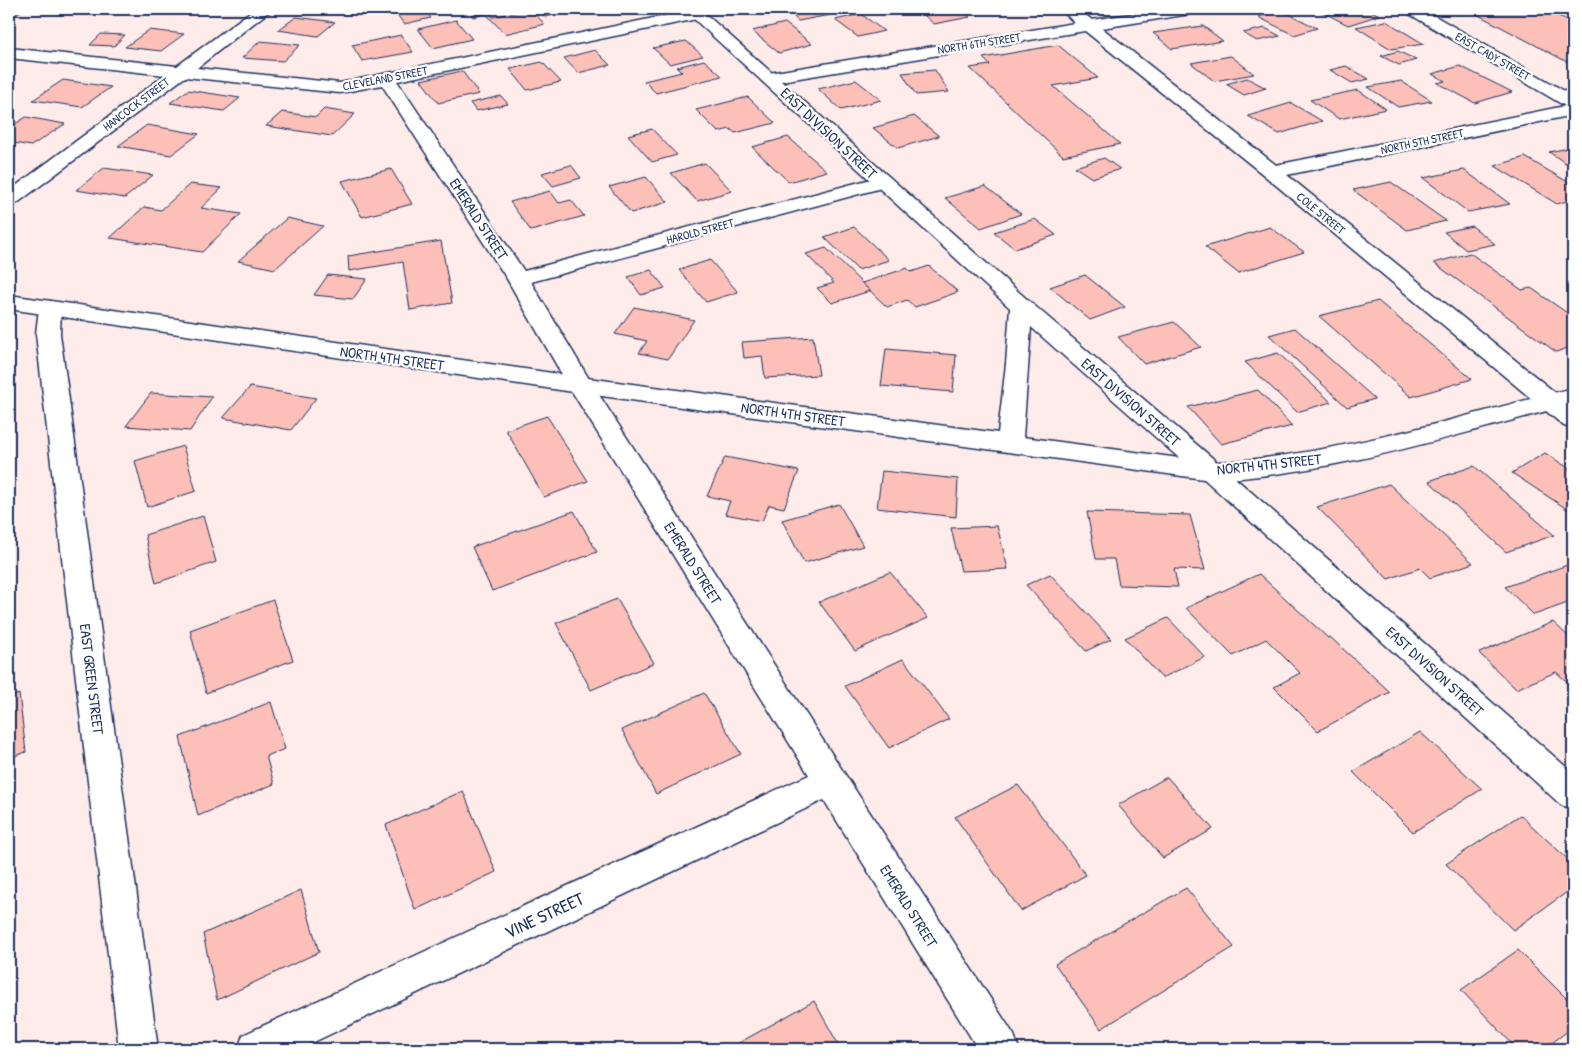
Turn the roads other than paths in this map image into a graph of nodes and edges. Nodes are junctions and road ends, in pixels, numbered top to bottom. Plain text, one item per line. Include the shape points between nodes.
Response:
1 (14, 9) edge
2 (264, 9) edge
3 (1068, 9) edge
4 (1190, 9) edge
5 (1412, 9) edge
6 (694, 11) edge
7 (9, 12) edge
8 (1089, 25) junction
9 (9, 53) edge
10 (179, 72) junction
11 (386, 78) junction
12 (769, 78) junction
13 (1573, 103) edge
14 (1573, 110) edge
15 (1272, 172) junction
16 (882, 182) junction
17 (9, 200) edge
18 (518, 279) junction
19 (9, 302) edge
20 (1021, 306) junction
21 (50, 308) junction
22 (580, 385) junction
23 (1562, 399) edge
24 (1573, 420) edge
25 (1009, 444) junction
26 (1211, 471) junction
27 (831, 781) junction
28 (1573, 794) edge
29 (139, 1049) edge
30 (257, 1049) edge
31 (1000, 1049) edge

1 - 7 street
2 - 10 street, HANCOCK STREET
3 - 8 street, COLE STREET
4 - 8 street, NORTH 6TH STREET
5 - 13 street, EAST CADY STREET
6 - 11 street, CLEVELAND STREET
6 - 12 street, EAST DIVISION STREET
8 - 12 street, NORTH 6TH STREET
8 - 15 street, COLE STREET
9 - 10 street, CLEVELAND STREET
10 - 11 street, CLEVELAND STREET via 340,88
10 - 17 street, HANCOCK STREET
11 - 18 street, EMERALD STREET
12 - 16 street, EAST DIVISION STREET
14 - 15 street, NORTH 5TH STREET
15 - 23 street, COLE STREET
16 - 18 street, HAROLD STREET
16 - 20 street, EAST DIVISION STREET
18 - 22 street, EMERALD STREET
19 - 21 street, NORTH 4TH STREET
20 - 25 street
20 - 26 street, EAST DIVISION STREET
21 - 22 street, NORTH 4TH STREET
21 - 29 street, EAST GREEN STREET via 48,334
22 - 25 street, NORTH 4TH STREET
22 - 27 street, EMERALD STREET
23 - 24 street, COLE STREET
23 - 26 street, NORTH 4TH STREET via 1323,459 1255,469
25 - 26 street, NORTH 4TH STREET
26 - 28 street, EAST DIVISION STREET
27 - 30 street, VINE STREET
27 - 31 street, EMERALD STREET

